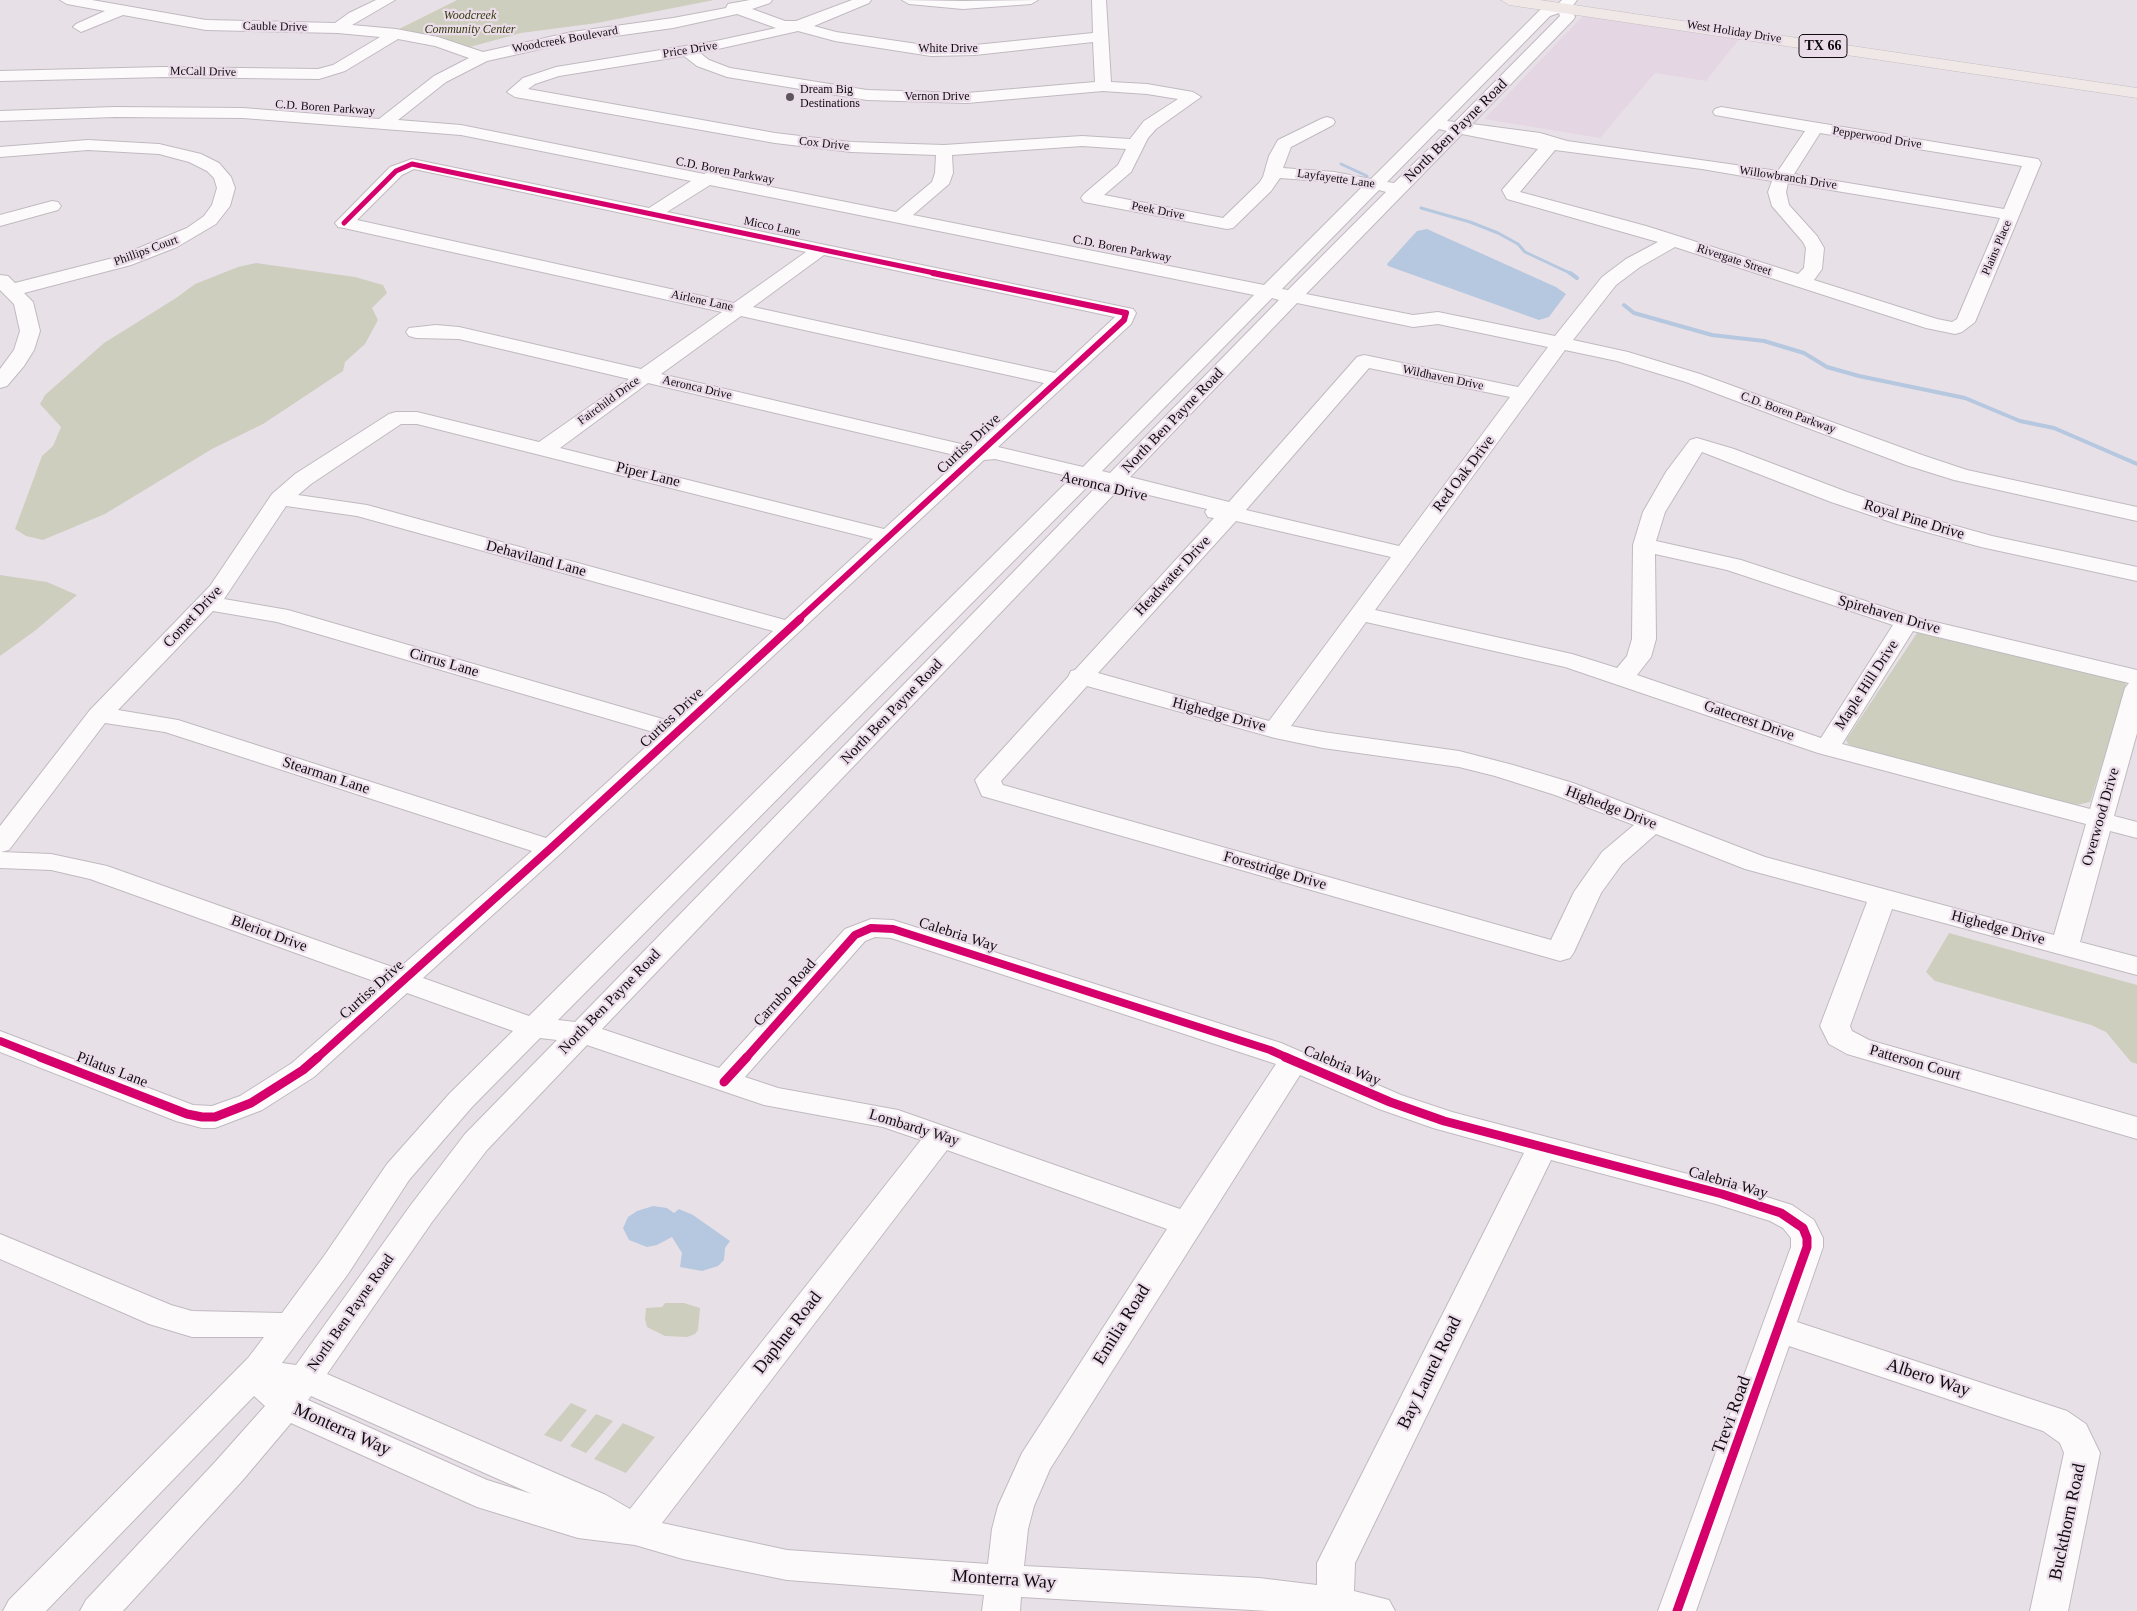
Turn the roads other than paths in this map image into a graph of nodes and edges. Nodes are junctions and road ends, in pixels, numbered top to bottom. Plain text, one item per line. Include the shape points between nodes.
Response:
1 (67, 0) edge
2 (388, 0) edge
3 (864, 0) edge
4 (909, 0) edge
5 (1031, 0) edge
6 (1099, 0) edge
7 (1508, 0) edge
8 (742, 3) edge
9 (1566, 3) edge
10 (121, 10) junction
11 (642, 23) junction
12 (797, 26) junction
13 (81, 27) dead end
14 (338, 28) junction
15 (396, 34) junction
16 (1101, 38) junction
17 (1512, 47) junction
18 (686, 50) junction
19 (1536, 50) junction
20 (467, 52) junction
21 (482, 57) junction
22 (427, 70) dead end
23 (0, 76) edge
24 (1104, 86) junction
25 (515, 92) joint
26 (2137, 93) edge
27 (0, 107) edge
28 (1721, 112) dead end
29 (377, 115) junction
30 (0, 116) edge
31 (1327, 122) dead end
32 (1447, 126) junction
33 (1815, 128) junction
34 (1137, 144) junction
35 (1556, 144) junction
36 (944, 150) junction
37 (0, 152) edge
38 (2032, 163) joint
39 (1274, 172) junction
40 (708, 173) junction
41 (1783, 178) junction
42 (1387, 187) junction
43 (52, 206) dead end
44 (646, 212) junction
45 (906, 213) junction
46 (2011, 215) junction
47 (0, 221) edge
48 (344, 223) joint
49 (1673, 241) junction
50 (821, 249) junction
51 (1801, 282) junction
52 (6, 285) edge
53 (1286, 289) junction
54 (738, 309) junction
55 (1126, 313) joint
56 (1955, 328) joint
57 (416, 332) dead end
58 (1561, 342) junction
59 (1364, 361) joint
60 (644, 376) junction
61 (1059, 380) junction
62 (0, 382) edge
63 (1523, 394) junction
64 (405, 417) joint
65 (544, 449) junction
66 (978, 454) junction
67 (1098, 481) junction
68 (280, 499) junction
69 (1231, 513) junction
70 (2137, 514) edge
71 (890, 537) junction
72 (1644, 545) junction
73 (1405, 554) junction
74 (2137, 574) edge
75 (208, 603) junction
76 (1361, 614) junction
77 (1908, 622) junction
78 (789, 628) junction
79 (1080, 676) junction
80 (1623, 677) junction
81 (2137, 677) edge
82 (2137, 688) edge
83 (99, 715) junction
84 (1275, 730) junction
85 (678, 731) junction
86 (1827, 748) junction
87 (991, 790) joint
88 (2100, 820) junction
89 (1652, 824) junction
90 (2137, 830) edge
91 (0, 844) edge
92 (551, 848) junction
93 (0, 860) edge
94 (1883, 897) junction
95 (871, 928) joint
96 (2065, 946) junction
97 (2137, 966) edge
98 (403, 981) junction
99 (534, 1028) junction
100 (580, 1032) junction
101 (0, 1041) edge
102 (1294, 1060) junction
103 (724, 1082) junction
104 (215, 1117) joint
105 (2137, 1128) edge
106 (941, 1136) junction
107 (1542, 1147) junction
108 (1187, 1224) junction
109 (1803, 1228) joint
110 (0, 1246) edge
111 (290, 1328) junction
112 (1778, 1328) junction
113 (253, 1374) junction
114 (296, 1392) junction
115 (2074, 1434) joint
116 (635, 1530) junction
117 (1002, 1596) edge
118 (1335, 1603) junction
119 (22, 1611) edge
120 (100, 1611) edge
121 (1376, 1611) edge
122 (1677, 1611) edge
123 (2049, 1611) edge

1 - 10 street, Cauble Drive
2 - 14 street via 354,16
3 - 12 street, Price Drive
4 - 5 street via 963,5
6 - 16 street
7 - 9 main road, West Holiday Drive / TX 66
8 - 11 street, Woodcreek Boulevard
8 - 12 street, White Drive via 783,25
9 - 17 street, North Ben Payne Road via 1545,13
9 - 19 street, North Ben Payne Road via 1568,17
9 - 26 main road, West Holiday Drive / TX 66
10 - 13 street
10 - 14 street, Cauble Drive via 212,26
11 - 20 street, Woodcreek Boulevard via 527,36
11 - 21 street, Woodcreek Boulevard
12 - 16 street, White Drive via 901,48 948,52
12 - 18 street, Price Drive via 742,41
14 - 15 street, Cauble Drive
15 - 20 street, Cauble Drive via 438,42
15 - 23 street, McCall Drive via 334,71 319,74 138,72
16 - 24 street
17 - 19 street
17 - 32 street, North Ben Payne Road
18 - 24 street, Vernon Drive via 703,63 727,72 884,96 967,98
18 - 25 street, Price Drive via 556,72 529,81
19 - 32 street, North Ben Payne Road
20 - 21 street, Cauble Drive
20 - 22 street, Woodcreek Boulevard
21 - 29 street, Woodcreek Boulevard
24 - 34 street, Vernon Drive via 1193,97 1150,125
25 - 36 street, Cox Drive via 797,142
27 - 29 street, C.D. Boren Parkway via 123,102 296,105
28 - 33 street, Pepperwood Drive
29 - 30 street, C.D. Boren Parkway via 185,112
29 - 40 street, C.D. Boren Parkway
31 - 39 street via 1284,144 1277,156
32 - 35 street, Willowbranch Drive via 1488,136
32 - 42 street, North Ben Payne Road
33 - 38 street, Pepperwood Drive
33 - 41 street
34 - 36 street, Cox Drive via 1072,141
34 - 39 street, Peek Drive via 1125,168 1090,198 1226,224 1261,192
35 - 41 street, Willowbranch Drive
35 - 49 street, Rivergate Street via 1511,190 1513,195
36 - 45 street via 942,180 934,191
37 - 52 street, Phillips Court via 88,145 159,149 190,156 213,167 226,188 224,200 216,213 203,225 171,244 124,260
38 - 46 street, Plains Place
39 - 42 street, Layfayette Lane via 1327,176
40 - 44 street
40 - 45 street, C.D. Boren Parkway
41 - 46 street, Willowbranch Drive
41 - 51 street via 1777,192 1780,206 1811,240 1816,258 1813,269
42 - 53 street, North Ben Payne Road
43 - 47 street
44 - 48 street, Micco Lane via 412,164 396,171
44 - 50 street, Micco Lane
45 - 53 street, C.D. Boren Parkway
46 - 56 street, Plains Place via 1965,322
48 - 54 street, Airlene Lane
49 - 51 street, Rivergate Street
49 - 58 street, Red Oak Drive via 1609,280
50 - 54 street, Fairchild Drice
50 - 55 street, Micco Lane
51 - 56 street, Rivergate Street via 1932,324
52 - 62 street via 23,302 30,331 17,362
53 - 58 street, C.D. Boren Parkway via 1413,321 1438,318
53 - 67 street, North Ben Payne Road
54 - 60 street, Fairchild Drice
54 - 61 street, Airlene Lane
55 - 61 street, Curtiss Drive via 1124,320
57 - 60 street, Aeronca Drive via 459,333
58 - 63 street, Red Oak Drive
58 - 70 street, C.D. Boren Parkway via 1643,361 1962,475
59 - 63 street, Wildhaven Drive
59 - 69 street, Headwater Drive
60 - 65 street, Fairchild Drice
60 - 66 street, Aeronca Drive
61 - 66 street, Curtiss Drive
63 - 73 street, Red Oak Drive
64 - 65 street, Piper Lane
64 - 68 street, Comet Drive via 388,422 303,479
65 - 71 street, Piper Lane
66 - 67 street, Aeronca Drive via 988,460
66 - 71 street, Curtiss Drive
67 - 69 street, Aeronca Drive via 1208,512
67 - 99 street, North Ben Payne Road
67 - 100 street, North Ben Payne Road
68 - 75 street, Comet Drive via 228,579
68 - 78 street, Dehaviland Lane via 359,510
69 - 73 street, Aeronca Drive
69 - 79 street, Headwater Drive
71 - 78 street, Curtiss Drive
72 - 74 street, Royal Pine Drive via 1654,512 1676,472 1697,444 1905,519 1989,542
72 - 77 street, Spirehaven Drive via 1733,565
72 - 80 street via 1644,638 1639,657
73 - 76 street, Red Oak Drive
75 - 83 street, Comet Drive
75 - 85 street, Cirrus Lane via 280,615
76 - 80 street, Gatecrest Drive via 1532,651
76 - 84 street, Red Oak Drive
77 - 81 street, Spirehaven Drive
77 - 86 street, Maple Hill Drive
78 - 85 street, Curtiss Drive
79 - 84 street, Highedge Drive
79 - 87 street, Headwater Drive via 988,780
80 - 86 street, Gatecrest Drive
82 - 88 street, Overwood Drive
83 - 91 street, Comet Drive
83 - 92 street, Stearman Lane via 169,725
84 - 89 street, Highedge Drive via 1460,759 1564,789
85 - 92 street, Curtiss Drive
86 - 88 street, Gatecrest Drive
87 - 89 street, Forestridge Drive via 1560,952 1588,892 1612,858
88 - 90 street, Gatecrest Drive
88 - 96 street, Overwood Drive
89 - 94 street, Highedge Drive via 1755,863
92 - 98 street, Curtiss Drive
93 - 98 street, Bleriot Drive via 51,862 97,872
94 - 96 street, Highedge Drive
94 - 105 street, Patterson Court via 1834,1026 1839,1037 1858,1047
95 - 102 street, Calebria Way via 893,929
95 - 103 street, Carrubo Road via 856,935
96 - 97 street, Highedge Drive
98 - 99 street, Bleriot Drive
98 - 104 street, Curtiss Drive via 303,1070 251,1103
99 - 100 street, Bleriot Drive
99 - 111 street, North Ben Payne Road via 461,1100 398,1172
100 - 103 street, Lombardy Way
100 - 114 street, North Ben Payne Road via 476,1142
101 - 104 street, Pilatus Lane via 187,1114
102 - 107 street, Calebria Way via 1418,1112
102 - 108 street, Emilia Road
103 - 106 street, Lombardy Way via 783,1100 887,1117
106 - 108 street, Lombardy Way
106 - 116 street, Daphne Road
107 - 109 street, Calebria Way via 1722,1194 1781,1213
107 - 118 street, Bay Laurel Road via 1336,1563
108 - 117 street, Emilia Road via 1023,1488 1010,1529
109 - 112 street, Trevi Road via 1807,1247
110 - 111 street via 161,1315 192,1324 275,1324
111 - 113 street, North Ben Payne Road
112 - 115 street, Albero Way via 2054,1421
112 - 122 street, Trevi Road
113 - 114 street, Monterra Way
113 - 119 street, North Ben Payne Road
114 - 116 street, Monterra Way via 477,1492 578,1523
114 - 120 street, North Ben Payne Road via 229,1471
115 - 123 street, Buckthorn Road via 2082,1453
116 - 117 street, Monterra Way via 684,1544 787,1565
117 - 118 street, Monterra Way via 1259,1594
118 - 121 street, Monterra Way

